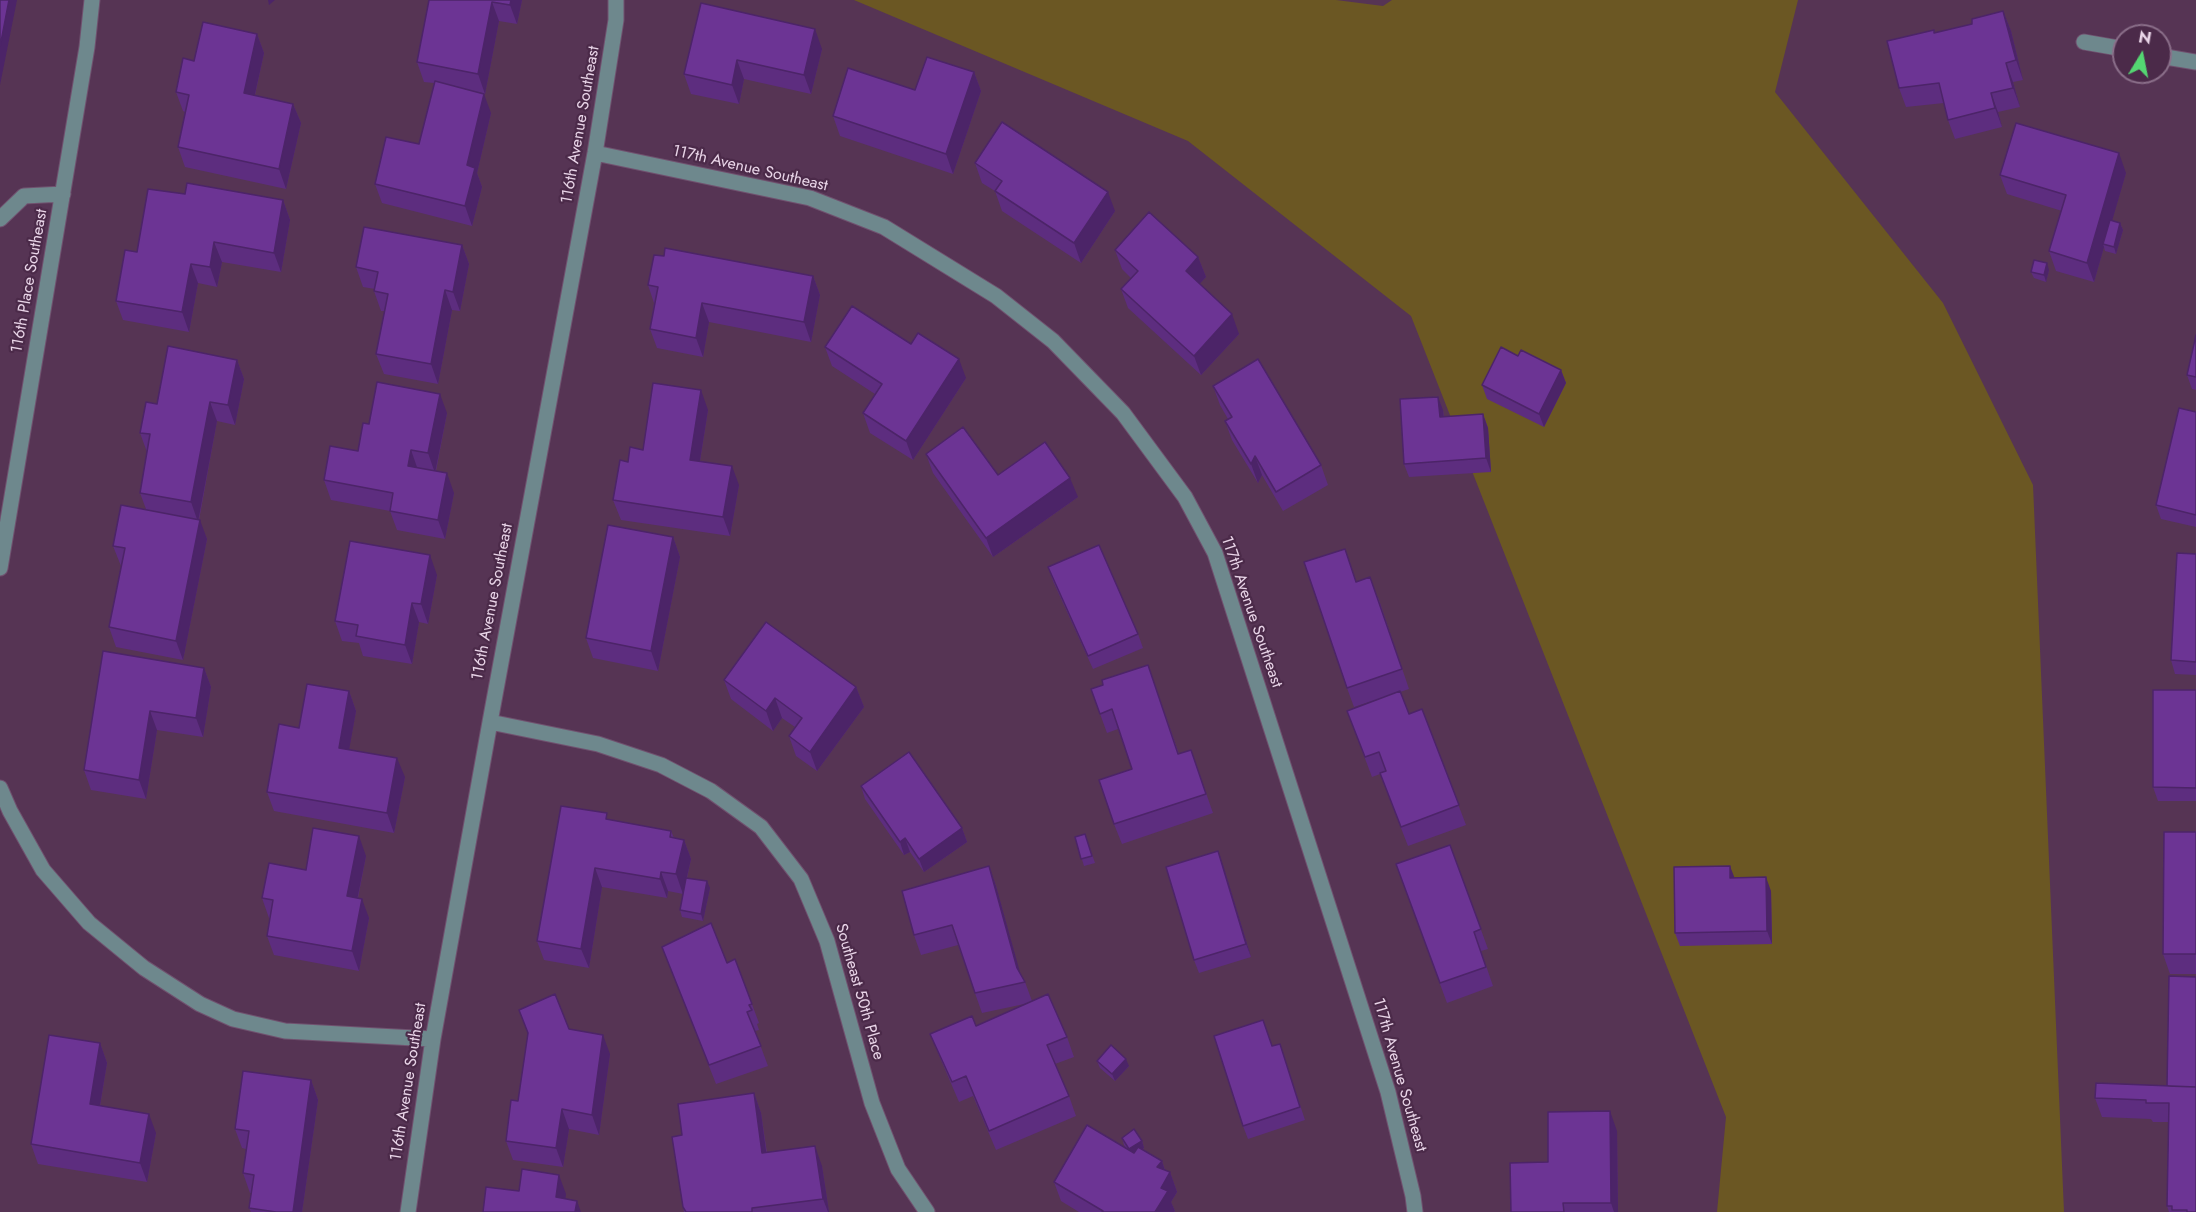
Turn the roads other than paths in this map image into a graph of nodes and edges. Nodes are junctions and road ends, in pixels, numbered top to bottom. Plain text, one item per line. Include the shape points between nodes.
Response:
1 (92, 0) edge
2 (616, 0) edge
3 (2084, 42) dead end
4 (2112, 47) edge
5 (2172, 58) edge
6 (2196, 62) edge
7 (595, 153) junction
8 (63, 194) junction
9 (0, 219) edge
10 (0, 568) edge
11 (490, 722) junction
12 (0, 788) edge
13 (433, 1039) junction
14 (408, 1212) edge
15 (927, 1212) edge
16 (1415, 1212) edge

1 - 8 street, 116th Place Southeast
2 - 7 street, 116th Avenue Southeast
3 - 4 street
5 - 6 street
7 - 11 street, 116th Avenue Southeast
7 - 16 street, 117th Avenue Southeast via 810,198 884,227 996,296 1053,341 1123,413 1185,497 1215,554 1388,1092
8 - 9 street via 24,196
8 - 10 street, 116th Place Southeast
11 - 13 street, 116th Avenue Southeast
11 - 15 street, Southeast 50th Place via 598,744 661,765 711,791 760,827 801,879 828,941 872,1104 898,1169
12 - 13 street via 42,870 89,923 144,968 200,1004 233,1019 285,1031
13 - 14 street, 116th Avenue Southeast

